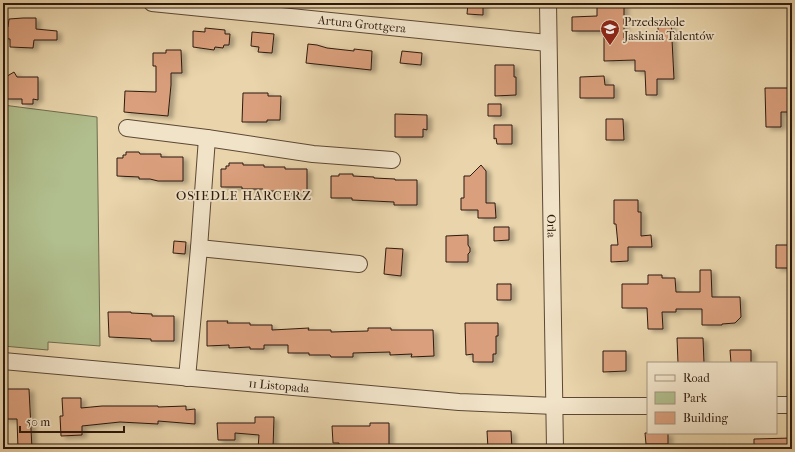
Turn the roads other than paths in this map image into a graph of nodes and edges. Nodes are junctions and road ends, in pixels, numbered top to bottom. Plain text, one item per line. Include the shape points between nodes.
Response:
1 (152, 3) edge
2 (548, 3) edge
3 (548, 43) junction
4 (126, 128) dead end
5 (207, 138) junction
6 (392, 160) dead end
7 (199, 248) junction
8 (359, 264) dead end
9 (3, 361) edge
10 (186, 378) junction
11 (777, 405) edge
12 (792, 405) edge
13 (555, 406) junction
14 (647, 406) edge
15 (556, 449) edge

1 - 3 street, Artura Grottgera
2 - 3 street, Orla
3 - 13 street, Orla
4 - 5 street
5 - 6 street via 313,154
5 - 7 street
7 - 8 street
7 - 10 street
9 - 10 street, 11 Listopada
10 - 13 street, 11 Listopada via 459,402
11 - 12 street
13 - 14 street, 11 Listopada
13 - 15 street, Orla

